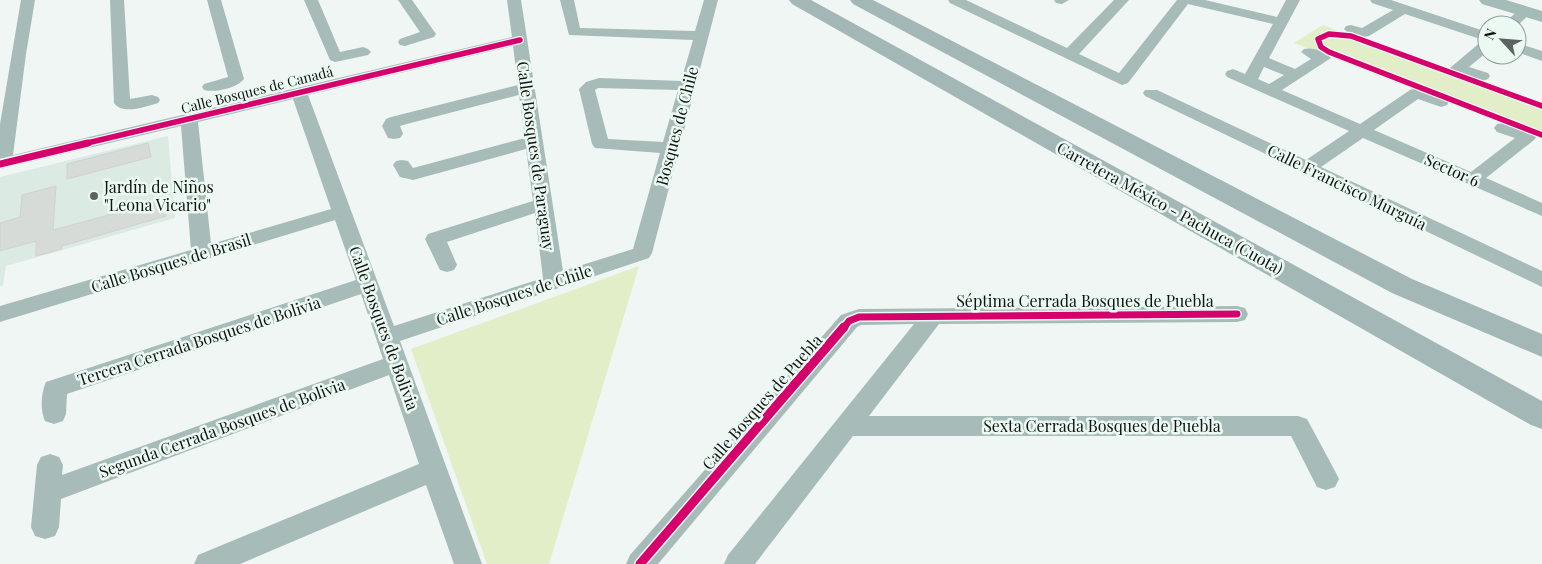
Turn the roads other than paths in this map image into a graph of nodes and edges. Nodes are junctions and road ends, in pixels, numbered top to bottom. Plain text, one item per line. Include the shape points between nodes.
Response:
1 (28, 0) edge
2 (117, 0) edge
3 (214, 0) edge
4 (311, 0) edge
5 (405, 0) edge
6 (514, 0) edge
7 (567, 0) edge
8 (711, 0) edge
9 (798, 0) edge
10 (859, 0) edge
11 (955, 0) edge
12 (1122, 0) edge
13 (1186, 0) edge
14 (1293, 0) edge
15 (1377, 0) edge
16 (1488, 0) edge
17 (1526, 7) edge
18 (1404, 9) junction
19 (1542, 17) edge
20 (1280, 22) junction
21 (1351, 29) dead end
22 (1477, 34) edge
23 (702, 36) junction
24 (520, 40) junction
25 (405, 42) dead end
26 (1527, 51) edge
27 (362, 52) dead end
28 (1309, 52) dead end
29 (1477, 52) edge
30 (18, 54) junction
31 (1070, 54) junction
32 (1542, 56) edge
33 (0, 58) edge
34 (1260, 60) junction
35 (1296, 75) junction
36 (1482, 76) dead end
37 (688, 86) junction
38 (210, 87) dead end
39 (526, 88) junction
40 (1271, 90) junction
41 (299, 92) junction
42 (1151, 93) dead end
43 (152, 100) dead end
44 (1441, 102) dead end
45 (189, 119) junction
46 (1503, 128) dead end
47 (1363, 131) junction
48 (394, 134) dead end
49 (534, 141) junction
50 (671, 148) junction
51 (1, 164) edge
52 (402, 165) dead end
53 (1307, 168) junction
54 (1473, 179) junction
55 (543, 204) junction
56 (1542, 210) edge
57 (342, 212) junction
58 (642, 252) joint
59 (202, 254) junction
60 (447, 265) dead end
61 (1542, 280) edge
62 (554, 282) junction
63 (368, 284) junction
64 (0, 314) edge
65 (1237, 314) dead end
66 (933, 316) junction
67 (386, 337) junction
68 (1542, 346) edge
69 (396, 363) junction
70 (54, 414) dead end
71 (1542, 416) edge
72 (846, 426) junction
73 (50, 465) dead end
74 (434, 470) junction
75 (1326, 479) dead end
76 (48, 492) junction
77 (45, 527) dead end
78 (208, 564) edge
79 (468, 564) edge
80 (640, 564) edge
81 (738, 564) edge

1 - 30 street
2 - 43 street via 122,103 124,106
3 - 38 street via 236,79
4 - 27 street via 335,57
5 - 25 street via 429,34
6 - 24 street, Calle Bosques de Paraguay
7 - 23 street via 574,32
8 - 23 street, Bosques de Chile
9 - 71 highway, Carretera México - Pachuca (Cuota)
10 - 68 highway via 1402,286
11 - 31 street
12 - 31 street
13 - 20 street
13 - 31 street via 1122,80
14 - 20 street, Sector 6
15 - 18 street
16 - 17 main road
17 - 19 main road
18 - 21 street via 1364,34
18 - 22 street
20 - 34 street, Sector 6
23 - 37 street, Bosques de Chile
24 - 39 street, Calle Bosques de Paraguay
24 - 41 street, Calle Bosques de Canadá
26 - 32 street
28 - 35 street via 1323,58
29 - 36 street via 1458,68
30 - 33 street
30 - 51 street
34 - 35 street
34 - 40 street, Sector 6 via 1241,78
35 - 40 street
37 - 50 street, Bosques de Chile
37 - 50 street via 599,83 587,89 601,144
39 - 48 street via 392,123
39 - 49 street, Calle Bosques de Paraguay
40 - 47 street, Sector 6
41 - 45 street, Calle Bosques de Canadá
41 - 57 street, Calle Bosques de Bolivia
42 - 53 street, Calle Francisco Murguía
44 - 47 street via 1416,93
45 - 51 street, Calle Bosques de Canadá
45 - 59 street
46 - 54 street via 1528,136
47 - 53 street
47 - 54 street, Sector 6
49 - 52 street via 413,174 406,173
49 - 55 street, Calle Bosques de Paraguay
50 - 58 street, Bosques de Chile
53 - 61 street, Calle Francisco Murguía
54 - 56 street, Sector 6
55 - 60 street via 435,239
55 - 62 street, Calle Bosques de Paraguay
57 - 59 street, Calle Bosques de Brasil
57 - 63 street, Calle Bosques de Bolivia
58 - 62 street, Calle Bosques de Chile
59 - 64 street, Calle Bosques de Brasil
62 - 67 street, Calle Bosques de Chile
63 - 67 street, Calle Bosques de Bolivia
63 - 70 street, Tercera Cerrada Bosques de Bolivia via 55,389
65 - 66 street, Séptima Cerrada Bosques de Puebla
66 - 72 street
66 - 80 street, Calle Bosques de Puebla via 859,317 849,321
67 - 69 street, Calle Bosques de Bolivia
69 - 74 street, Calle Bosques de Bolivia
69 - 76 street, Segunda Cerrada Bosques de Bolivia
72 - 75 street, Sexta Cerrada Bosques de Puebla via 1298,426
72 - 81 street
73 - 76 street
74 - 78 street
74 - 79 street, Calle Bosques de Bolivia
76 - 77 street

